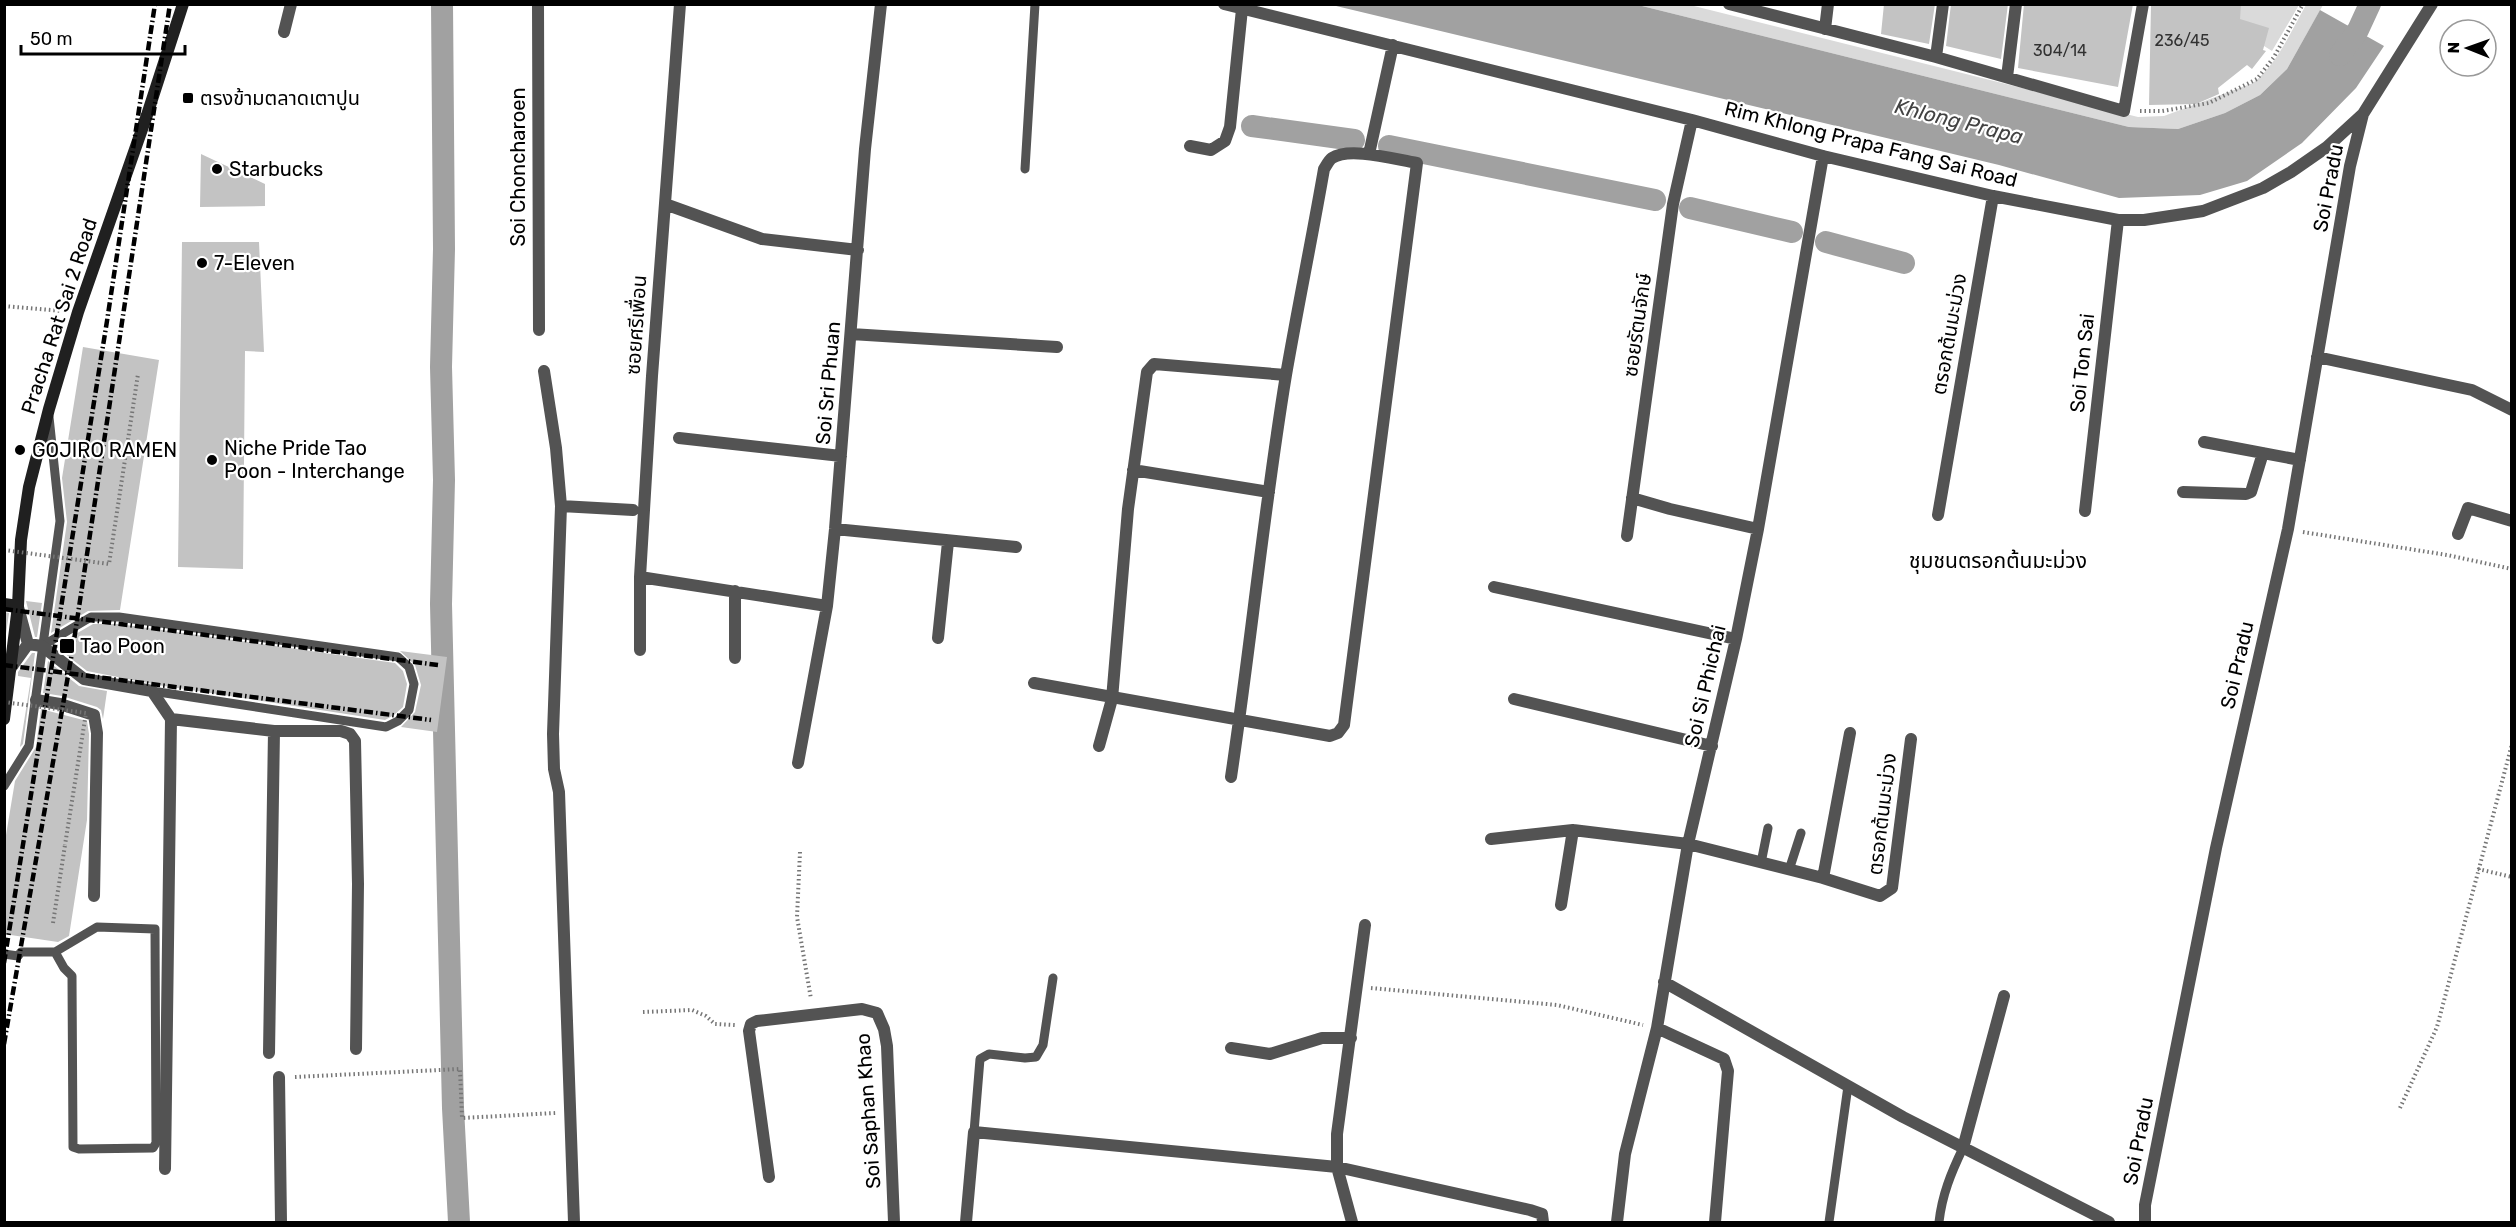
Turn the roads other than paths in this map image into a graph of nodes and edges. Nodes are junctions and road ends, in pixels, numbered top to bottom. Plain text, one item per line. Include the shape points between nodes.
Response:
1 (183, 4) edge
2 (291, 4) edge
3 (538, 4) edge
4 (680, 4) edge
5 (881, 4) edge
6 (1035, 4) edge
7 (1224, 4) edge
8 (1729, 4) edge
9 (1828, 4) edge
10 (1943, 4) edge
11 (2016, 4) edge
12 (2143, 4) edge
13 (2432, 4) edge
14 (1242, 9) junction
15 (1825, 28) junction
16 (284, 32) dead end
17 (1393, 45) junction
18 (1936, 57) junction
19 (2007, 78) junction
20 (2363, 114) junction
21 (1692, 120) junction
22 (1190, 146) dead end
23 (1369, 154) junction
24 (1823, 156) junction
25 (1025, 169) dead end
26 (1993, 196) junction
27 (665, 204) junction
28 (2118, 220) junction
29 (858, 250) junction
30 (538, 330) dead end
31 (851, 334) junction
32 (1057, 347) dead end
33 (2317, 357) junction
34 (544, 371) dead end
35 (1286, 375) junction
36 (49, 409) junction
37 (2511, 410) edge
38 (679, 438) dead end
39 (2204, 442) dead end
40 (2263, 453) junction
41 (841, 456) junction
42 (2300, 460) junction
43 (1133, 470) junction
44 (1269, 492) junction
45 (2183, 492) dead end
46 (1632, 498) junction
47 (561, 506) junction
48 (633, 510) dead end
49 (2085, 511) dead end
50 (1938, 515) dead end
51 (2511, 521) edge
52 (835, 529) junction
53 (1758, 529) junction
54 (2458, 534) dead end
55 (1627, 536) dead end
56 (948, 542) junction
57 (1016, 547) dead end
58 (640, 577) junction
59 (1494, 587) dead end
60 (735, 591) junction
61 (4, 604) edge
62 (18, 606) junction
63 (827, 606) junction
64 (939, 638) dead end
65 (1736, 639) junction
66 (28, 644) junction
67 (42, 646) junction
68 (640, 650) dead end
69 (735, 658) dead end
70 (7, 669) edge
71 (1034, 683) dead end
72 (152, 691) junction
73 (1112, 699) junction
74 (1514, 699) dead end
75 (36, 700) junction
76 (4, 719) edge
77 (171, 719) junction
78 (1239, 722) junction
79 (273, 731) junction
80 (1850, 733) dead end
81 (1911, 739) dead end
82 (1099, 746) dead end
83 (1712, 746) junction
84 (798, 763) dead end
85 (1231, 777) dead end
86 (4, 786) edge
87 (1768, 828) dead end
88 (1573, 830) junction
89 (1801, 833) dead end
90 (1491, 839) dead end
91 (1688, 844) junction
92 (1761, 863) junction
93 (1789, 870) junction
94 (1823, 878) junction
95 (94, 896) dead end
96 (1561, 905) dead end
97 (1365, 925) dead end
98 (55, 952) junction
99 (4, 954) edge
100 (1053, 978) dead end
101 (1664, 982) junction
102 (2004, 996) dead end
103 (1657, 1028) junction
104 (1351, 1038) junction
105 (1231, 1048) dead end
106 (356, 1049) dead end
107 (269, 1053) dead end
108 (279, 1077) road end
109 (1848, 1086) junction
110 (974, 1132) junction
111 (1963, 1148) junction
112 (1337, 1167) junction
113 (165, 1169) dead end
114 (769, 1177) dead end
115 (281, 1222) edge
116 (574, 1222) edge
117 (894, 1222) edge
118 (966, 1222) edge
119 (1352, 1222) edge
120 (1543, 1222) edge
121 (1617, 1222) edge
122 (1715, 1222) edge
123 (1829, 1222) edge
124 (1939, 1222) edge
125 (2109, 1222) edge
126 (2145, 1222) edge

1 - 36 main road, Pracha Rat Sai 2 Road
2 - 16 street
3 - 30 street, Soi Choncharoen
4 - 27 street, ซอยศรีเพื่อน
5 - 29 street, Soi Sri Phuan
6 - 25 lane
7 - 14 street, Rim Khlong Prapa Fang Sai Road
8 - 15 street
9 - 15 street
10 - 18 street
11 - 19 street
12 - 19 street via 2124,111
13 - 20 street, Rim Khlong Prapa Fang Sai Road
14 - 17 street, Rim Khlong Prapa Fang Sai Road
14 - 22 street via 1228,134 1221,145 1211,150
15 - 18 street
17 - 21 street, Rim Khlong Prapa Fang Sai Road
17 - 23 street
18 - 19 street
20 - 28 street, Rim Khlong Prapa Fang Sai Road via 2327,147 2263,188 2203,211
20 - 33 street, Soi Pradu via 2350,166
21 - 24 street, Rim Khlong Prapa Fang Sai Road
21 - 46 street, ซอยรัตนจักษ์ via 1673,204
23 - 35 street via 1331,158 1324,169
23 - 78 street via 1417,163 1344,725 1330,736
24 - 26 street, Rim Khlong Prapa Fang Sai Road
24 - 53 street, Soi Si Phichai
26 - 28 street, Rim Khlong Prapa Fang Sai Road
26 - 50 street, ตรอกต้นมะม่วง
27 - 29 street via 762,238
27 - 58 street, ซอยศรีเพื่อน
28 - 49 street, Soi Ton Sai
29 - 31 street, Soi Sri Phuan
31 - 32 street
31 - 41 street, Soi Sri Phuan
33 - 37 street via 2472,390
33 - 42 street, Soi Pradu
34 - 47 street
35 - 43 street via 1154,364 1144,382
35 - 44 street
36 - 62 main road, Pracha Rat Sai 2 Road via 29,487 21,540
36 - 67 lane via 60,521
38 - 41 street
39 - 40 street
40 - 42 street
40 - 45 street via 2251,492
41 - 52 street, Soi Sri Phuan
42 - 126 street, Soi Pradu via 2214,859 2145,1205
43 - 44 street
43 - 73 street
44 - 78 street
46 - 53 street
46 - 55 street, ซอยรัตนจักษ์
47 - 48 street
47 - 116 street via 553,734 559,792
51 - 54 street via 2468,508
52 - 56 street
52 - 63 street, Soi Sri Phuan
53 - 65 street, Soi Si Phichai
56 - 57 street
56 - 64 street
58 - 60 street
58 - 68 street, ซอยศรีเพื่อน
59 - 65 street
60 - 63 street
60 - 69 street
61 - 62 main road
62 - 66 street
62 - 70 main road, Pracha Rat Sai 2 Road
63 - 84 street, Soi Sri Phuan
65 - 83 street, Soi Si Phichai
66 - 67 street
66 - 70 street
67 - 72 street via 84,679
67 - 72 lane via 91,617 120,617 398,657 409,667 414,684 409,710 386,727
67 - 75 lane
70 - 76 main road, Pracha Rat Sai 2 Road
71 - 73 street
72 - 77 street
73 - 78 street
73 - 82 street
74 - 83 street
75 - 86 lane via 29,746
75 - 95 street via 94,715
77 - 79 street
77 - 113 street
78 - 85 street
79 - 106 street via 341,731 355,741
79 - 107 street
80 - 94 street
81 - 94 street, ตรอกต้นมะม่วง via 1892,888 1880,896
83 - 91 street, Soi Si Phichai
87 - 92 lane
88 - 90 street
88 - 91 street
88 - 96 street
89 - 93 lane
91 - 92 street
91 - 101 street, Soi Si Phichai
92 - 93 street
93 - 94 street
97 - 104 street
98 - 98 lane via 72,976 73,1147 153,1148 156,930 97,927
98 - 99 lane
100 - 110 lane via 1043,1045 1036,1057 989,1054 980,1059
101 - 103 street, Soi Si Phichai
101 - 109 street
102 - 111 street
103 - 121 street, Soi Si Phichai via 1625,1154
103 - 122 street via 1724,1059 1728,1071
104 - 105 street via 1322,1038 1270,1054
104 - 112 street via 1337,1134
108 - 115 street
109 - 111 street
109 - 123 lane
110 - 112 street
110 - 118 street
111 - 124 lane via 1948,1178
111 - 125 street
112 - 119 street
112 - 120 street via 1530,1210 1542,1214
114 - 117 street, Soi Saphan Khao via 753,1026 814,1014 862,1009 877,1013 885,1037

